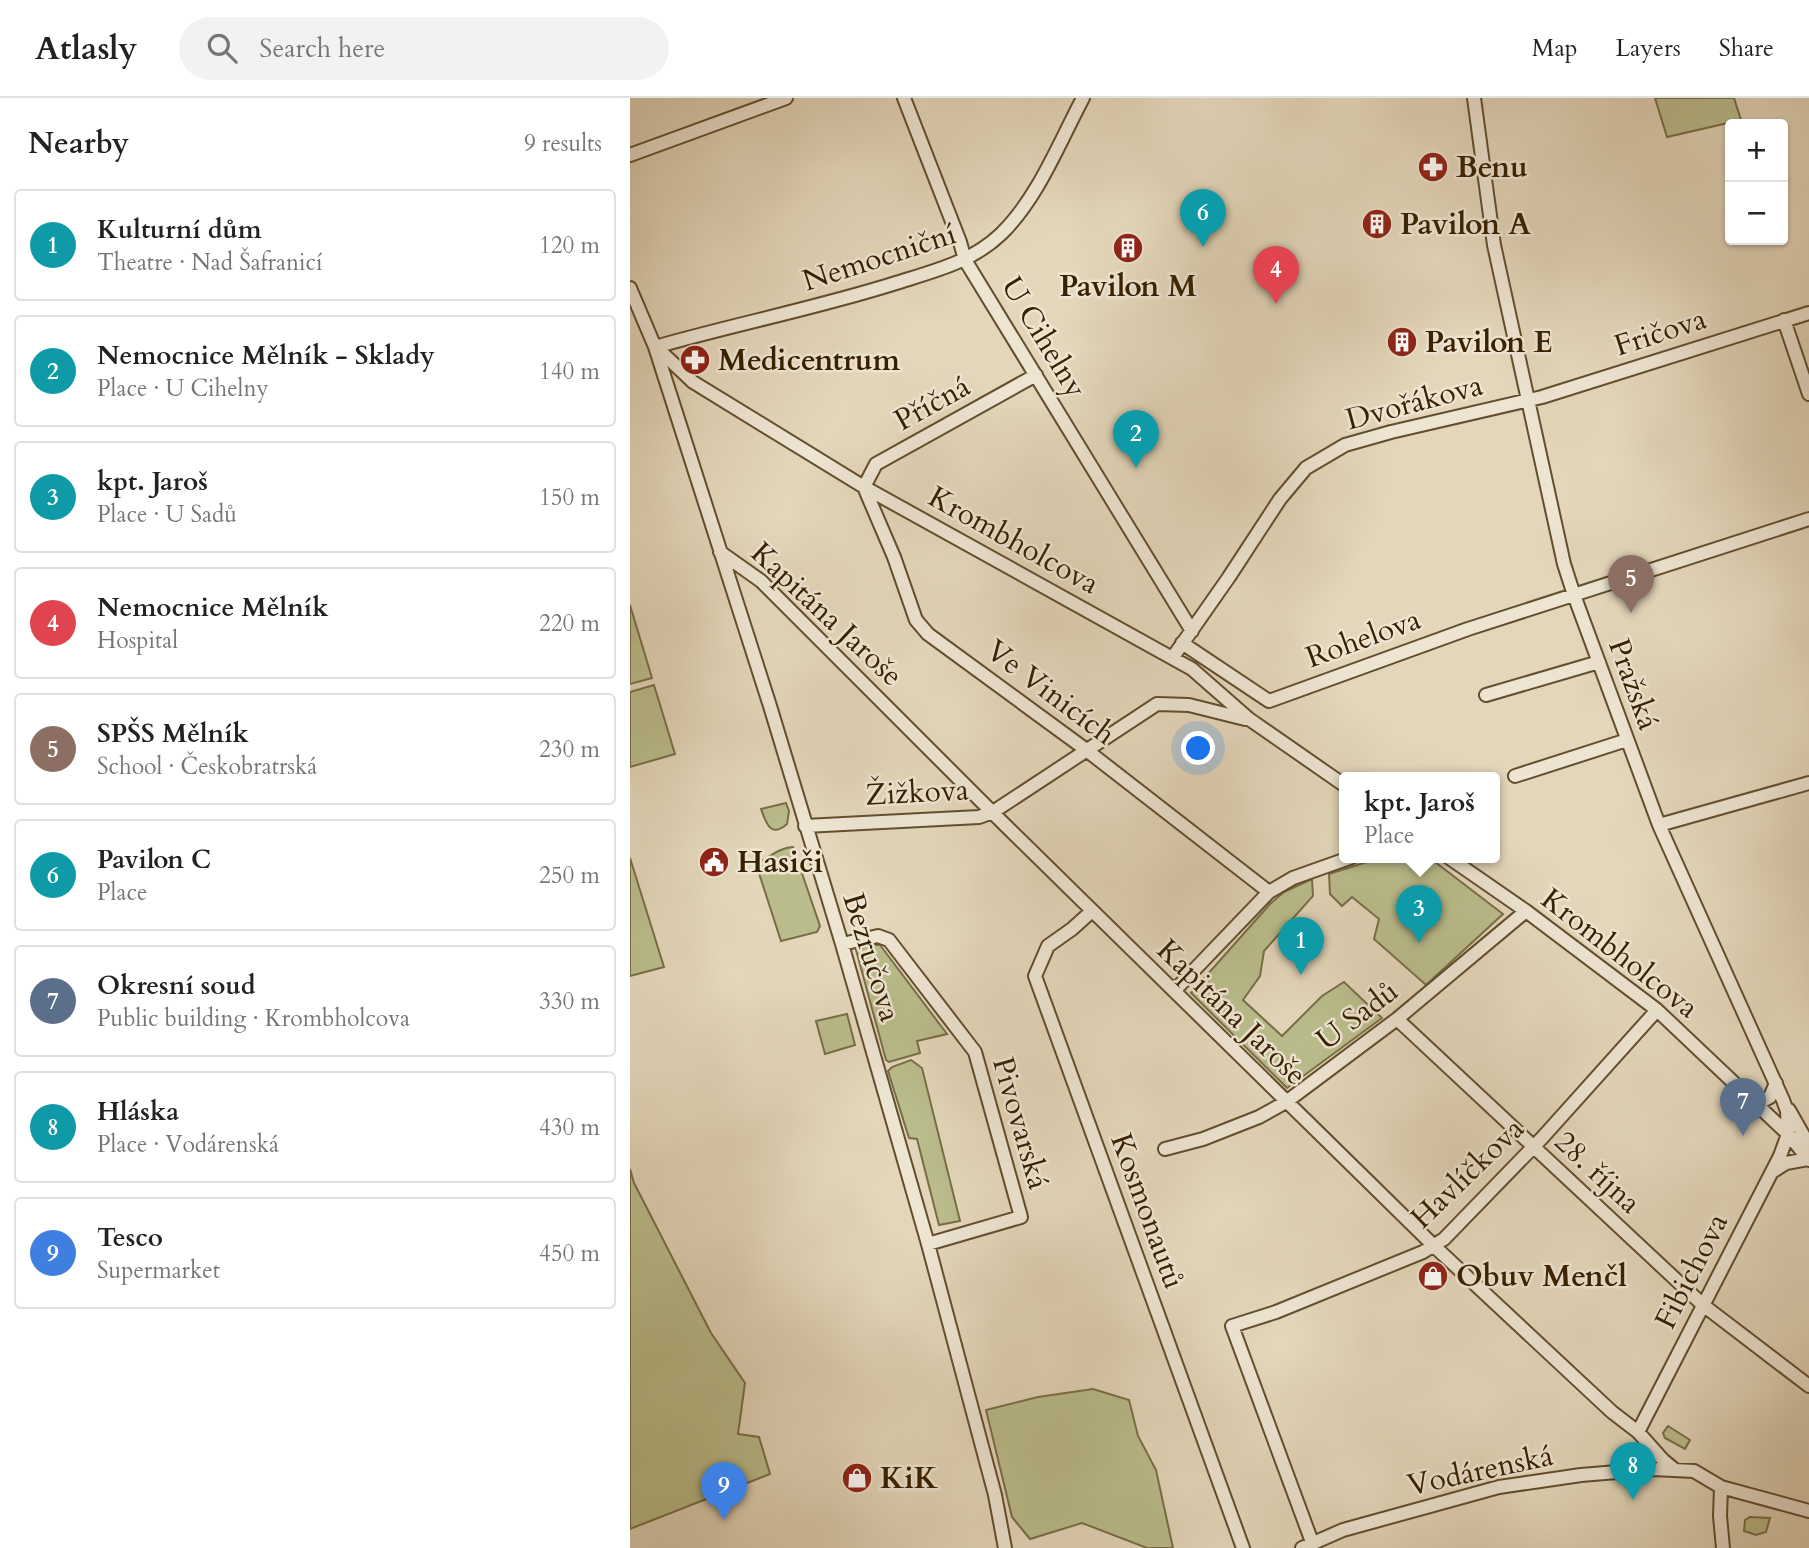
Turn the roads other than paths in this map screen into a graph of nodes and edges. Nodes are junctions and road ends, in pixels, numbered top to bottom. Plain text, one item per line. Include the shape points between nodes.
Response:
1 (786, 98) edge
2 (904, 98) edge
3 (1083, 98) edge
4 (1474, 98) edge
5 (630, 155) edge
6 (965, 260) junction
7 (630, 288) edge
8 (1809, 313) edge
9 (1784, 320) junction
10 (655, 346) junction
11 (1036, 375) junction
12 (1809, 394) edge
13 (1528, 401) junction
14 (864, 487) junction
15 (1809, 519) edge
16 (720, 552) junction
17 (1574, 595) junction
18 (1192, 631) junction
19 (1182, 643) junction
20 (1173, 657) junction
21 (1598, 662) junction
22 (1486, 695) dead end
23 (1251, 720) junction
24 (1627, 740) junction
25 (1085, 749) junction
26 (1515, 776) dead end
27 (1339, 782) edge
28 (1809, 783) edge
29 (993, 812) junction
30 (1660, 825) junction
31 (805, 826) junction
32 (1339, 862) edge
33 (1457, 863) edge
34 (1269, 892) junction
35 (1092, 911) junction
36 (1526, 911) junction
37 (842, 944) junction
38 (1174, 991) junction
39 (1657, 1010) junction
40 (1397, 1019) junction
41 (1776, 1083) junction
42 (1783, 1100) junction
43 (1750, 1101) junction
44 (1286, 1102) junction
45 (1788, 1134) junction
46 (1809, 1145) edge
47 (1533, 1147) junction
48 (1166, 1149) dead end
49 (1809, 1160) edge
50 (1795, 1162) junction
51 (1809, 1166) edge
52 (1772, 1172) junction
53 (928, 1244) junction
54 (1434, 1246) junction
55 (1703, 1305) junction
56 (1809, 1386) edge
57 (1638, 1432) junction
58 (1675, 1470) junction
59 (1721, 1487) junction
60 (1809, 1510) edge
61 (1307, 1545) edge
62 (1005, 1548) edge
63 (1243, 1548) edge
64 (1723, 1548) edge

1 - 5 street
2 - 6 street, U Cihelny
3 - 6 street, Nemocniční via 1014,219 986,247
4 - 13 street, Pražská via 1494,245
6 - 10 street, Nemocniční via 854,296
6 - 11 street, U Cihelny
7 - 10 street, Bezručova
8 - 9 street, Fričova
9 - 12 street
9 - 13 street, Fričova
10 - 14 street, Krombholcova via 693,382
10 - 16 street, Bezručova
11 - 14 street, Příčná via 876,464
11 - 18 street, U Cihelny
13 - 17 street, Pražská
13 - 18 street, Dvořákova via 1345,445 1306,468 1280,499
14 - 20 street, Krombholcova
14 - 25 street, Ve Vinicích via 916,620 928,634
15 - 17 street
16 - 29 street, Kapitána Jaroše via 761,581
16 - 31 street, Bezručova
17 - 19 street, Rohelova via 1269,701
17 - 21 street, Pražská
18 - 19 street
19 - 20 street
20 - 23 street, Krombholcova
21 - 22 street
21 - 24 street, Pražská
23 - 25 street, Žižkova via 1189,705 1157,704
23 - 27 street, Krombholcova
24 - 26 street
24 - 30 street, Pražská
25 - 29 street, Žižkova
25 - 34 street, Ve Vinicích
28 - 30 street
29 - 31 street, Žižkova via 979,817
29 - 35 street, Kapitána Jaroše
30 - 41 street, Pražská
31 - 37 street, Bezručova
32 - 34 street
33 - 36 street, Krombholcova
34 - 38 street
35 - 38 street, Kapitána Jaroše
35 - 63 street, Kosmonautů via 1048,946 1035,976
36 - 39 street, Krombholcova
36 - 40 street, U Sadů
37 - 53 street, Bezručova
37 - 53 street, Pivovarská via 878,936 889,940 975,1052 1021,1217
38 - 44 street, Kapitána Jaroše
39 - 43 street, Krombholcova
39 - 47 street, Havlíčkova
40 - 44 street, U Sadů
40 - 47 street, 28. října
41 - 42 street, Pražská
41 - 43 street via 1770,1097
42 - 45 street, Pražská
42 - 46 street, Pražská
43 - 45 street, Krombholcova
44 - 48 street, U Sadů via 1259,1117
44 - 54 street, Kapitána Jaroše
45 - 49 street, Pražská
45 - 52 street, Fibichova
47 - 54 street, Havlíčkova
47 - 55 street, 28. října
49 - 50 street
50 - 51 street
50 - 52 street
52 - 55 street, Fibichova
53 - 62 street, Bezručova
54 - 57 street, Kapitána Jaroše
54 - 61 street, Havlíčkova via 1232,1326
55 - 56 street, 28. října
55 - 57 street, Fibichova
57 - 58 street, Kapitána Jaroše
58 - 59 street, Kapitána Jaroše via 1694,1471
58 - 61 street, Vodárenská via 1581,1475 1499,1487 1343,1530
59 - 60 street, Kapitána Jaroše
59 - 64 street

